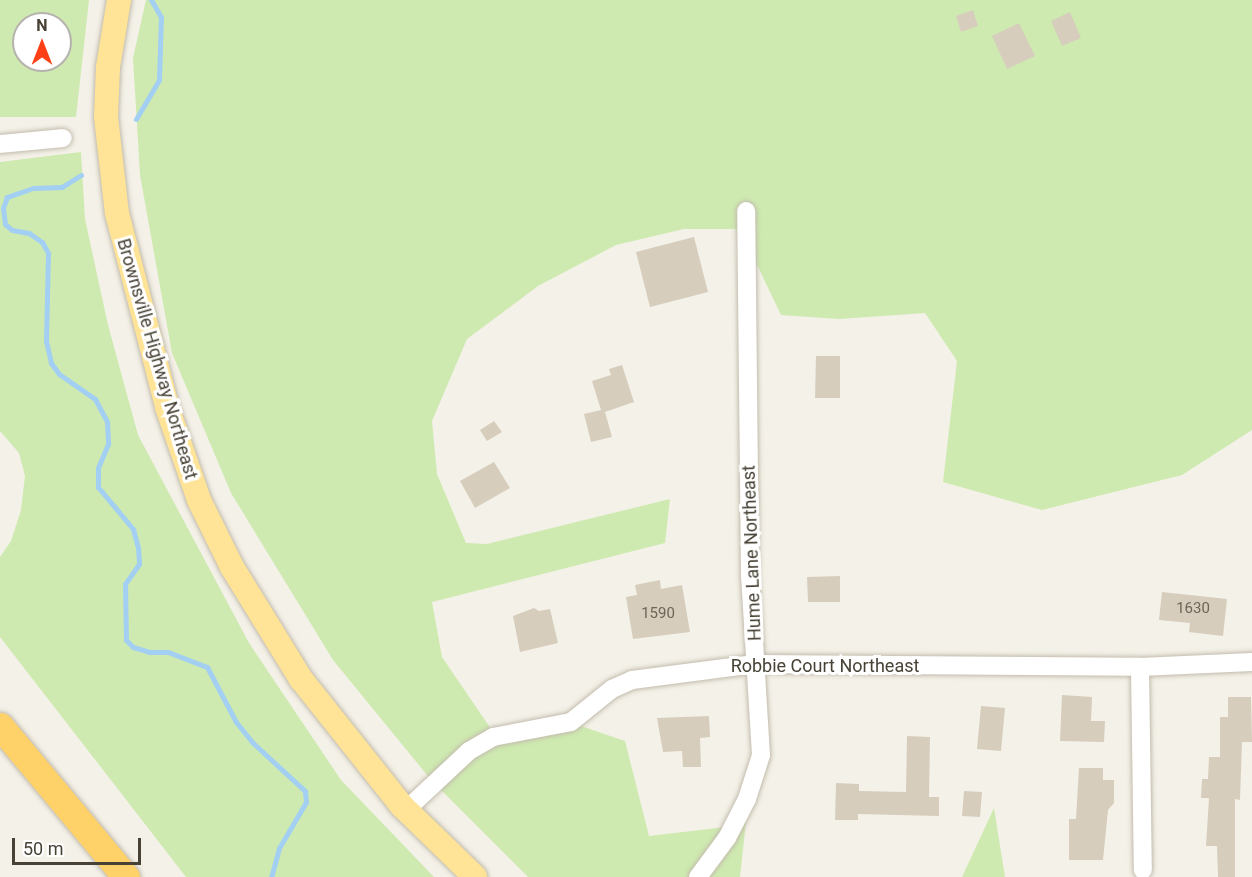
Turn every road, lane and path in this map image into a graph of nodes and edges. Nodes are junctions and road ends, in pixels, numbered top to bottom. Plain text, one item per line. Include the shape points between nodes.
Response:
1 (119, 0) edge
2 (63, 138) dead end
3 (0, 144) edge
4 (746, 211) dead end
5 (1252, 662) edge
6 (755, 664) junction
7 (1140, 667) junction
8 (0, 726) edge
9 (406, 810) junction
10 (1143, 870) dead end
11 (126, 877) edge
12 (475, 877) edge
13 (698, 877) edge

1 - 9 main road, Brownsville Highway Northeast via 107,82 112,179 136,294 185,464 215,536 270,632 334,723
2 - 3 street
4 - 6 street, Hume Lane Northeast
5 - 7 street, Robbie Court Northeast
6 - 7 street, Robbie Court Northeast
6 - 9 street, Robbie Court Northeast via 632,680 612,688 571,722 493,737 469,752
6 - 13 street, Hume Lane Northeast via 761,755 747,799 727,838
7 - 10 street
8 - 11 highway
9 - 12 main road, Brownsville Highway Northeast

